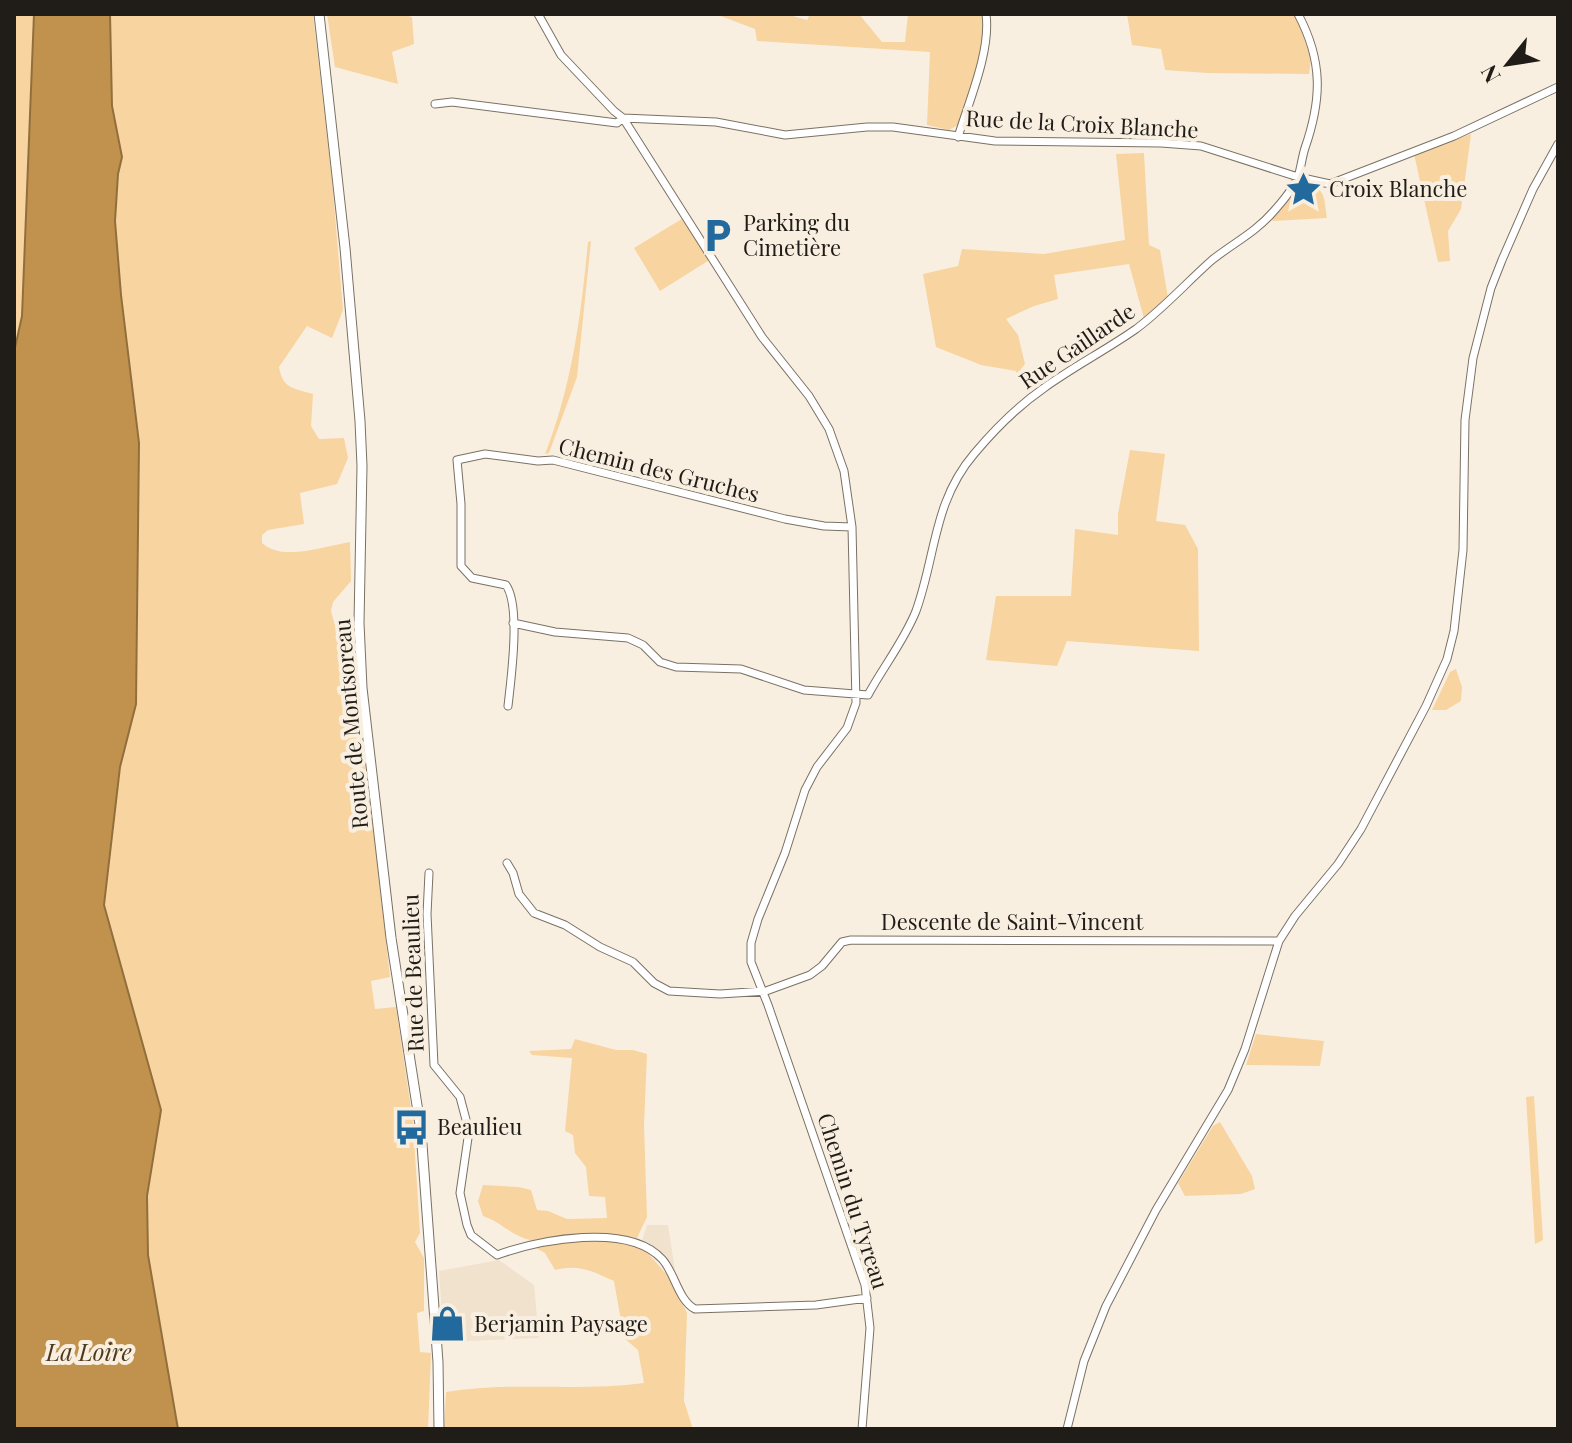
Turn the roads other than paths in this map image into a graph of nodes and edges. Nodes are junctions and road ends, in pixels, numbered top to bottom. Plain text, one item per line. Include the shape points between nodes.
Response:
1 (319, 14) edge
2 (538, 14) edge
3 (986, 14) edge
4 (1298, 14) edge
5 (1558, 87) edge
6 (435, 104) dead end
7 (623, 118) junction
8 (958, 137) junction
9 (1558, 144) edge
10 (1298, 177) junction
11 (852, 527) junction
12 (513, 623) junction
13 (856, 695) junction
14 (868, 695) junction
15 (508, 706) dead end
16 (852, 719) junction
17 (507, 863) dead end
18 (429, 873) dead end
19 (1279, 941) junction
20 (762, 991) junction
21 (867, 1298) junction
22 (439, 1429) edge
23 (862, 1429) edge
24 (1067, 1429) edge

1 - 22 main road, Route de Montsoreau via 360,421 362,688 389,924 421,1131
2 - 7 street via 561,55
3 - 8 street via 980,67
4 - 10 street via 1311,40 1318,95
5 - 10 street, Rue de la Croix Blanche via 1346,180 1330,184
6 - 7 street, Rue de la Croix Blanche via 617,123
7 - 8 street, Rue de la Croix Blanche via 716,122 785,135 893,127
7 - 11 street via 762,337 829,429 844,471
8 - 10 street, Rue de la Croix Blanche via 1201,146
9 - 19 street via 1491,288 1473,358 1465,420 1463,550 1447,659 1361,829
10 - 14 street, Rue Gaillarde via 1265,220 1139,326 1032,396 974,454 943,504 911,622
11 - 12 street, Chemin des Gruches via 785,519 553,460 485,454 457,460 461,566 475,579 506,585
11 - 13 street
12 - 13 street via 628,638 669,665 741,669 795,688
12 - 15 street
13 - 14 street
13 - 16 street
14 - 16 street, Rue Gaillarde
16 - 20 street, Chemin du Tyreau via 805,790 758,919 751,952
17 - 20 street, Descente de Saint-Vincent via 519,894 534,913 633,962 660,988 720,994
18 - 21 street, Rue de Beaulieu via 434,1065 460,1097 469,1131 461,1199 470,1233 497,1255 528,1245 582,1239 635,1242 660,1257 695,1309 806,1306
19 - 20 street, Descente de Saint-Vincent via 851,940 842,942 810,975
19 - 24 street via 1228,1090 1106,1306 1084,1361
20 - 21 street, Chemin du Tyreau
21 - 23 street, Chemin du Tyreau via 870,1341

